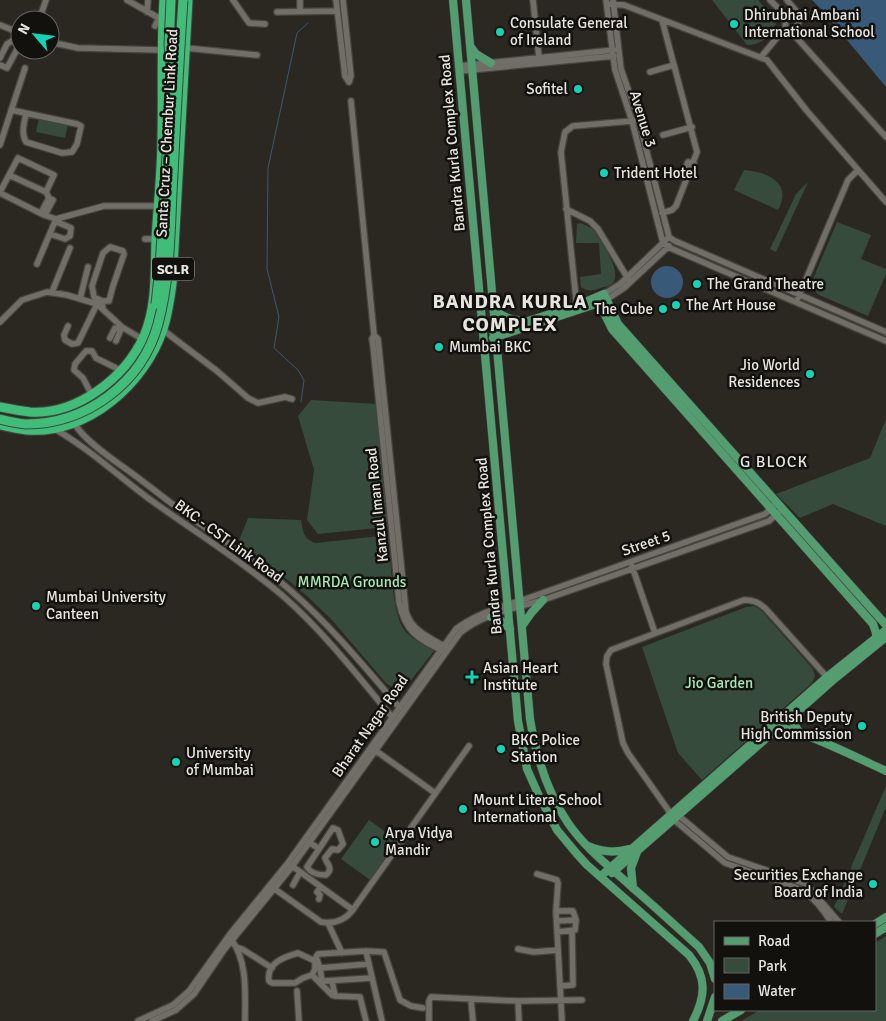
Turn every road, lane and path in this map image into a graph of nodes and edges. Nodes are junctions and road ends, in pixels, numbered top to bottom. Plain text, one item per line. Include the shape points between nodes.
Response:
1 (127, 0) edge
2 (139, 0) edge
3 (148, 0) edge
4 (162, 0) edge
5 (172, 0) edge
6 (176, 0) edge
7 (183, 0) edge
8 (188, 0) edge
9 (232, 0) edge
10 (300, 0) edge
11 (336, 0) edge
12 (343, 0) edge
13 (453, 0) edge
14 (466, 0) edge
15 (533, 0) edge
16 (770, 0) edge
17 (787, 0) edge
18 (610, 2) edge
19 (138, 7) junction
20 (300, 11) junction
21 (337, 11) junction
22 (147, 12) junction
23 (277, 12) dead end
24 (161, 18) junction
25 (662, 20) junction
26 (265, 24) dead end
27 (156, 26) dead end
28 (10, 42) edge
29 (60, 44) edge
30 (470, 45) junction
31 (186, 48) junction
32 (670, 48) junction
33 (161, 50) junction
34 (663, 50) dead end
35 (615, 53) junction
36 (257, 55) dead end
37 (761, 57) junction
38 (0, 58) edge
39 (539, 58) junction
40 (11, 60) edge
41 (491, 62) junction
42 (0, 65) edge
43 (674, 65) junction
44 (472, 67) junction
45 (25, 68) dead end
46 (459, 68) junction
47 (650, 72) dead end
48 (175, 76) junction
49 (351, 101) dead end
50 (11, 110) junction
51 (26, 114) junction
52 (635, 120) junction
53 (692, 127) junction
54 (2, 135) edge
55 (663, 135) dead end
56 (886, 137) edge
57 (0, 145) edge
58 (858, 170) junction
59 (9, 175) junction
60 (46, 192) junction
61 (0, 193) edge
62 (886, 202) edge
63 (158, 206) junction
64 (566, 209) junction
65 (662, 213) junction
66 (43, 214) junction
67 (57, 221) junction
68 (50, 234) junction
69 (58, 236) junction
70 (145, 239) dead end
71 (156, 239) junction
72 (672, 239) junction
73 (666, 245) junction
74 (70, 248) dead end
75 (36, 264) dead end
76 (88, 267) dead end
77 (628, 280) junction
78 (52, 292) junction
79 (799, 295) junction
80 (170, 297) junction
81 (80, 299) junction
82 (602, 299) junction
83 (796, 302) junction
84 (99, 303) junction
85 (493, 307) junction
86 (577, 308) junction
87 (0, 322) edge
88 (526, 322) junction
89 (68, 326) dead end
90 (121, 328) junction
91 (163, 330) junction
92 (886, 332) edge
93 (496, 334) junction
94 (110, 338) dead end
95 (484, 338) junction
96 (142, 339) junction
97 (116, 341) dead end
98 (886, 341) edge
99 (130, 358) junction
100 (142, 369) junction
101 (120, 370) junction
102 (92, 395) junction
103 (292, 399) dead end
104 (0, 407) edge
105 (0, 413) edge
106 (0, 419) edge
107 (74, 422) junction
108 (0, 425) edge
109 (53, 428) junction
110 (126, 469) junction
111 (120, 477) junction
112 (178, 507) junction
113 (777, 509) junction
114 (172, 516) junction
115 (631, 562) junction
116 (633, 569) junction
117 (300, 600) junction
118 (543, 600) junction
119 (520, 604) junction
120 (294, 607) junction
121 (508, 607) junction
122 (491, 617) junction
123 (886, 625) edge
124 (522, 626) junction
125 (510, 628) junction
126 (886, 630) edge
127 (655, 633) junction
128 (336, 634) junction
129 (886, 637) edge
130 (876, 638) junction
131 (328, 641) junction
132 (444, 649) junction
133 (827, 677) junction
134 (399, 707) junction
135 (392, 717) junction
136 (799, 732) junction
137 (468, 746) dead end
138 (372, 749) junction
139 (886, 770) edge
140 (435, 793) junction
141 (674, 816) junction
142 (311, 840) junction
143 (586, 846) junction
144 (320, 847) junction
145 (634, 849) junction
146 (292, 866) junction
147 (612, 869) junction
148 (300, 872) junction
149 (537, 874) dead end
150 (603, 878) junction
151 (293, 885) dead end
152 (273, 887) junction
153 (633, 888) junction
154 (310, 892) dead end
155 (319, 892) junction
156 (353, 910) junction
157 (556, 911) junction
158 (576, 920) junction
159 (557, 921) junction
160 (830, 921) edge
161 (838, 921) edge
162 (328, 923) junction
163 (572, 931) junction
164 (557, 932) junction
165 (230, 938) junction
166 (236, 947) junction
167 (222, 949) junction
168 (518, 950) dead end
169 (558, 950) junction
170 (366, 951) junction
171 (342, 953) junction
172 (369, 964) junction
173 (272, 968) junction
174 (320, 968) junction
175 (312, 975) junction
176 (714, 975) edge
177 (372, 978) junction
178 (332, 981) junction
179 (560, 986) junction
180 (297, 992) dead end
181 (332, 995) dead end
182 (702, 998) junction
183 (714, 999) edge
184 (471, 1000) junction
185 (582, 1000) dead end
186 (518, 1001) junction
187 (561, 1001) junction
188 (423, 1008) dead end
189 (739, 1011) edge
190 (138, 1021) edge
191 (152, 1021) edge
192 (246, 1021) edge
193 (299, 1021) edge
194 (366, 1021) edge
195 (382, 1021) edge
196 (429, 1021) edge
197 (472, 1021) edge
198 (519, 1021) edge
199 (562, 1021) edge
200 (693, 1021) edge
201 (707, 1021) edge
202 (722, 1021) edge

1 - 19 street
2 - 19 street
3 - 22 street
4 - 24 highway, Santa Cruz – Chembur Link Road / SCLR
5 - 48 highway, bridge via 169,45
6 - 48 highway, bridge
7 - 48 highway, bridge
8 - 31 highway, Santa Cruz – Chembur Link Road / SCLR
9 - 26 street via 249,23
10 - 20 street
11 - 21 street
12 - 21 street via 349,82 345,76
13 - 46 main road, Bandra Kurla Complex Road
14 - 30 main road, Bandra Kurla Complex Road
15 - 39 street
16 - 37 street via 786,22 785,28
17 - 56 street via 801,17 795,36
18 - 25 street
18 - 35 street, Avenue 3
19 - 22 street
20 - 21 street
20 - 23 street
22 - 24 street
24 - 27 street
24 - 33 highway, Santa Cruz – Chembur Link Road / SCLR
25 - 32 street
25 - 37 street
28 - 38 street
29 - 33 street via 78,48
30 - 41 main road via 476,54
30 - 44 main road, Bandra Kurla Complex Road
31 - 33 street
31 - 36 street
31 - 80 highway, Santa Cruz – Chembur Link Road / SCLR
32 - 34 street
32 - 43 street
33 - 63 highway, Santa Cruz – Chembur Link Road / SCLR via 162,138
35 - 39 street
35 - 44 street
35 - 52 street, Avenue 3
37 - 58 street via 767,60
39 - 41 street
40 - 42 street via 7,68
41 - 44 street
43 - 47 street
43 - 53 street
44 - 46 street
44 - 85 main road, Bandra Kurla Complex Road
45 - 50 street
46 - 95 main road, Bandra Kurla Complex Road
48 - 80 highway, bridge via 181,80
48 - 105 highway, bridge via 160,267 152,323 144,346 113,385 80,407 44,417 24,418
48 - 106 highway, bridge via 167,267 158,325 149,348 117,389 82,412 44,423 24,424
49 - 132 street, Kanzul Iman Road via 372,339 402,616 413,633
50 - 51 street
50 - 54 street
51 - 51 street via 26,142 68,154 72,152 80,126
52 - 64 street via 573,126 565,132 561,148
52 - 65 street, Avenue 3
52 - 73 street, Avenue 3
53 - 55 street
53 - 65 street via 698,152 676,206
54 - 57 street
58 - 62 street
58 - 79 street via 848,180
59 - 60 street
59 - 60 street via 18,158 54,175
59 - 61 street
60 - 66 street via 51,199
61 - 66 street
63 - 67 street via 104,206
63 - 71 highway, Santa Cruz – Chembur Link Road / SCLR
64 - 77 street via 598,228
64 - 86 street
65 - 72 street, Avenue 3
66 - 67 street
67 - 68 street
67 - 69 street
67 - 69 street via 72,229 68,238
68 - 69 street
68 - 75 street
70 - 71 street
71 - 96 highway, Santa Cruz – Chembur Link Road / SCLR via 152,305
72 - 73 street
72 - 79 street
73 - 77 street
73 - 83 street
74 - 78 street
76 - 81 street
77 - 82 street
78 - 81 street
78 - 87 street via 22,300
79 - 83 street
79 - 92 street
80 - 91 highway, Santa Cruz – Chembur Link Road / SCLR
81 - 84 street
82 - 86 main road
82 - 113 main road via 612,329
83 - 98 street
84 - 84 street via 92,286 102,256 111,247 124,254 110,299
84 - 89 street via 78,344 65,340
84 - 90 street
85 - 88 main road via 506,318
85 - 93 main road, Bandra Kurla Complex Road
86 - 88 main road
86 - 93 main road
88 - 93 main road
90 - 94 street via 115,328
90 - 96 street
90 - 97 street
91 - 100 highway, Santa Cruz – Chembur Link Road / SCLR
91 - 103 street via 248,398 258,403 285,397
93 - 95 main road
93 - 119 main road, Bandra Kurla Complex Road
95 - 121 main road, Bandra Kurla Complex Road
96 - 99 highway, Santa Cruz – Chembur Link Road / SCLR
99 - 100 highway
99 - 101 highway, Santa Cruz – Chembur Link Road / SCLR
100 - 107 highway, Santa Cruz – Chembur Link Road / SCLR via 117,397
101 - 102 highway, Santa Cruz – Chembur Link Road / SCLR
101 - 102 street via 99,360 92,351 86,352 74,370 83,378
102 - 104 highway, Santa Cruz – Chembur Link Road / SCLR via 50,410 30,412
107 - 109 highway, Santa Cruz – Chembur Link Road / SCLR
107 - 110 street, BKC - CST Link Road via 82,434
108 - 109 highway, Santa Cruz – Chembur Link Road / SCLR via 27,430
109 - 111 street, BKC - CST Link Road
110 - 111 street
110 - 112 street, BKC - CST Link Road
111 - 114 street, BKC - CST Link Road
112 - 114 street
112 - 117 street, BKC - CST Link Road via 259,564
113 - 115 street, Street 5
113 - 116 street, Street 5 via 769,521
113 - 123 main road
113 - 130 main road via 873,624
114 - 120 street, BKC - CST Link Road via 252,572
115 - 116 street
115 - 119 street, Street 5
116 - 118 street, Street 5
116 - 127 street
117 - 120 street
117 - 128 street, BKC - CST Link Road
118 - 119 street, Street 5
118 - 124 main road
119 - 121 street
119 - 124 main road, Bandra Kurla Complex Road
120 - 131 street, BKC - CST Link Road
121 - 122 street, Bharat Nagar Road
121 - 125 main road, Bandra Kurla Complex Road
121 - 132 street, Bharat Nagar Road via 464,622 456,628
122 - 125 main road
122 - 132 street, Bharat Nagar Road via 467,627
124 - 143 main road, Bandra Kurla Complex Road via 536,752 560,809
125 - 150 main road, Bandra Kurla Complex Road via 518,722 527,769 558,830 577,854
126 - 130 main road
127 - 133 street via 744,600 756,601
127 - 141 street via 611,650 606,664 623,743
128 - 131 street
128 - 134 street, BKC - CST Link Road
129 - 136 main road via 796,713 793,722
130 - 133 main road
131 - 135 street, BKC - CST Link Road
132 - 134 street, Bharat Nagar Road
132 - 138 street, Bharat Nagar Road
133 - 141 main road
134 - 135 street, Bharat Nagar Road
135 - 138 street, Bharat Nagar Road
136 - 139 main road
136 - 141 main road via 778,728
137 - 140 street
138 - 140 street
138 - 142 street, Bharat Nagar Road
138 - 152 street, Bharat Nagar Road
140 - 156 street
141 - 145 main road
141 - 160 street via 725,863 803,890 812,896
141 - 161 street via 728,857 806,884
142 - 144 street
142 - 146 street, Bharat Nagar Road
143 - 145 main road via 606,852
143 - 147 main road, Bandra Kurla Complex Road
144 - 144 street via 307,867 319,876 330,870 325,858 332,849 338,850 343,844 338,830 333,828
145 - 147 main road
145 - 153 main road via 631,868
146 - 148 street
146 - 152 street, Bharat Nagar Road
147 - 150 main road
147 - 153 main road, Bandra Kurla Complex Road
148 - 151 street
148 - 155 street
149 - 157 street via 557,880
150 - 182 main road, Bandra Kurla Complex Road via 689,955 699,968
152 - 162 street via 316,919
152 - 165 street
153 - 176 main road, Bandra Kurla Complex Road via 699,947
154 - 155 street
155 - 156 street
156 - 162 street via 346,918
157 - 158 street via 573,911
157 - 159 street
158 - 159 street
158 - 163 street via 576,928
159 - 164 street
162 - 171 street
163 - 164 street
163 - 179 street via 573,986
164 - 169 street
165 - 166 street
165 - 167 street
166 - 173 street
166 - 192 street via 245,980
167 - 190 street via 178,1002
167 - 191 street via 188,1000 176,1010
168 - 169 street
169 - 179 street
170 - 171 street
170 - 172 street
170 - 188 street via 384,952 400,1000
171 - 174 street via 318,954
172 - 174 street
172 - 177 street
173 - 175 street via 268,979 272,983 295,983
173 - 175 street via 277,961 298,953 315,961
174 - 178 street via 322,981
175 - 181 street
177 - 178 street
177 - 195 street
178 - 194 street via 335,996 360,997
179 - 187 street
180 - 193 street
182 - 183 main road
182 - 200 main road, Bandra Kurla Complex Road
183 - 201 main road
184 - 186 street
184 - 196 street via 431,997
184 - 197 street
185 - 187 street
186 - 187 street
186 - 198 street
187 - 199 street
189 - 202 main road

